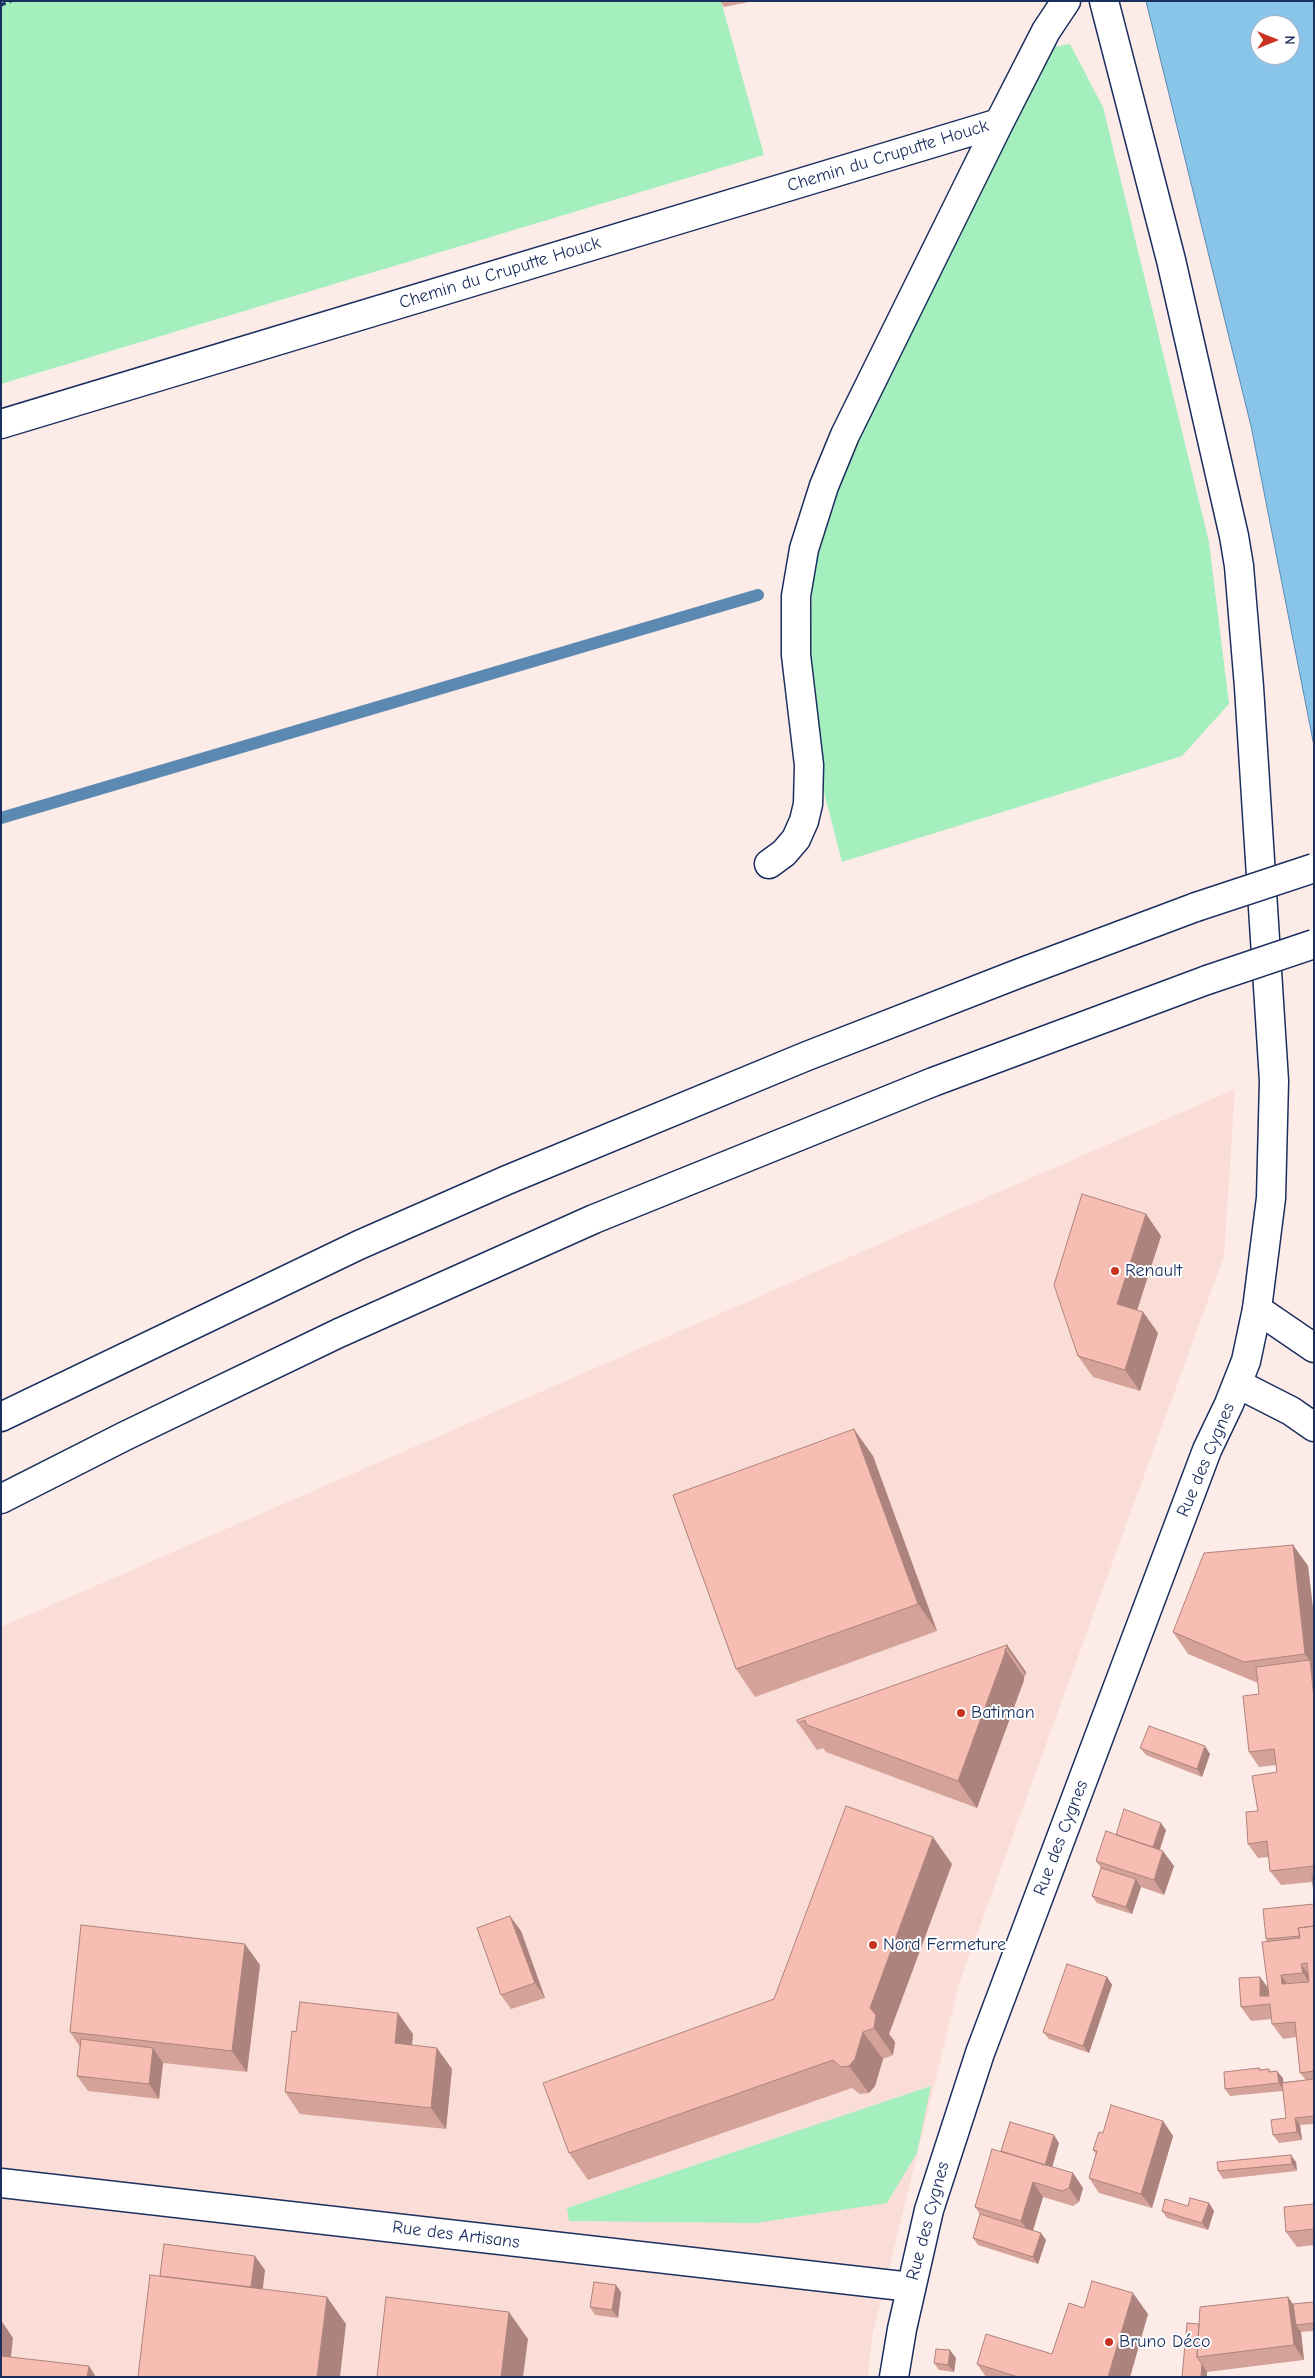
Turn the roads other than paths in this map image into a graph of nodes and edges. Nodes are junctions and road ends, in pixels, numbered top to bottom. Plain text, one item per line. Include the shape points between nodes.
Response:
1 (1066, 1) edge
2 (1106, 8) edge
3 (999, 122) junction
4 (1, 424) edge
5 (769, 864) dead end
6 (1314, 868) edge
7 (1314, 944) edge
8 (1257, 1309) junction
9 (1314, 1348) edge
10 (1238, 1384) junction
11 (1, 1417) edge
12 (1314, 1426) edge
13 (1, 1498) edge
14 (1, 2182) edge
15 (911, 2287) junction
16 (894, 2377) edge

1 - 3 main road via 1046,31
2 - 8 main road, Rue des Cygnes via 1192,347 1234,536 1243,597 1274,1081 1271,1198
3 - 4 main road, Chemin du Cruputte Houck
3 - 5 main road via 845,435 812,520 799,573 795,625 798,684 809,765 808,804 796,839
6 - 11 main road, bridge via 1196,908 852,1038 506,1180 341,1254
7 - 13 main road, bridge via 1207,980 882,1102 585,1223 339,1333
8 - 9 main road
8 - 10 main road, Rue des Cygnes
10 - 12 main road
10 - 15 main road, Rue des Cygnes via 1207,1450 980,2053 938,2176
14 - 15 main road, Rue des Artisans
15 - 16 main road, Rue des Cygnes

